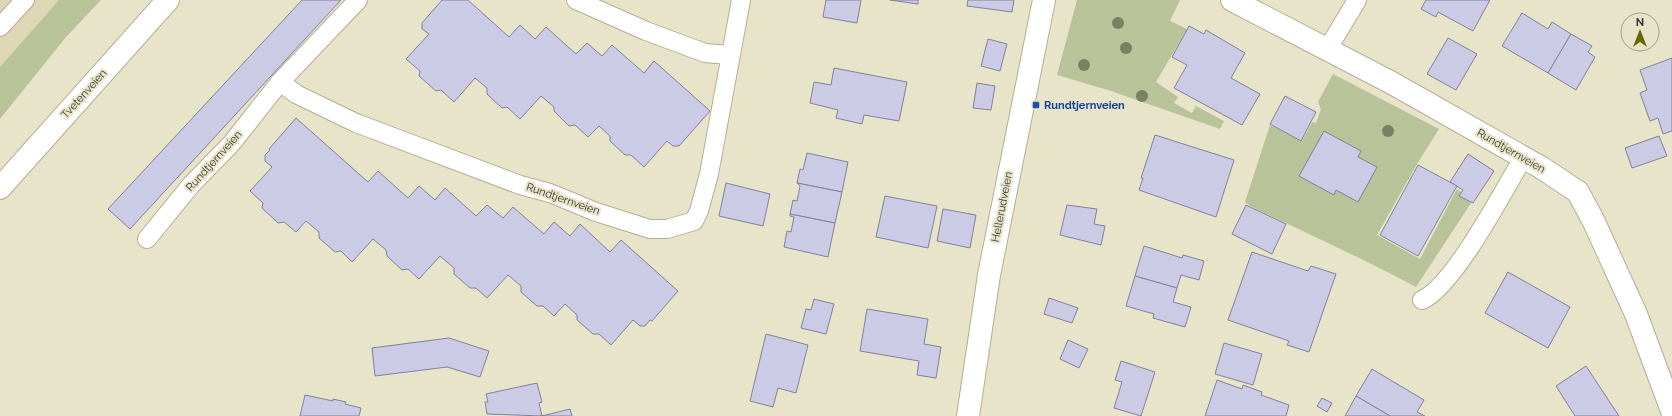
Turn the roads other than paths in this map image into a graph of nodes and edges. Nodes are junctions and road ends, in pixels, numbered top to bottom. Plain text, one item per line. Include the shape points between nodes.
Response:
1 (25, 0) edge
2 (168, 0) edge
3 (358, 0) edge
4 (576, 0) edge
5 (741, 0) edge
6 (1044, 0) edge
7 (1232, 0) edge
8 (1357, 0) edge
9 (0, 28) edge
10 (1327, 50) junction
11 (730, 55) junction
12 (280, 82) junction
13 (1523, 158) junction
14 (0, 188) edge
15 (147, 239) dead end
16 (1422, 300) dead end
17 (1672, 411) edge
18 (968, 416) edge

1 - 9 lane
2 - 14 street, Tvetenveien
3 - 12 lane, Rundtjernveien
4 - 11 lane via 646,31 705,53
5 - 11 lane, Rundtjernveien
6 - 18 street, Hellerudveien via 989,275
7 - 10 street, Rundtjernveien
8 - 10 lane
10 - 13 street, Rundtjernveien via 1392,83
11 - 12 lane, Rundtjernveien via 709,174 699,211 694,221 667,228 650,228 596,212 371,128 296,94
12 - 15 lane, Rundtjernveien via 231,144 191,185
13 - 16 lane via 1478,234 1437,290
13 - 17 street, Rundtjernveien via 1578,192 1636,314

